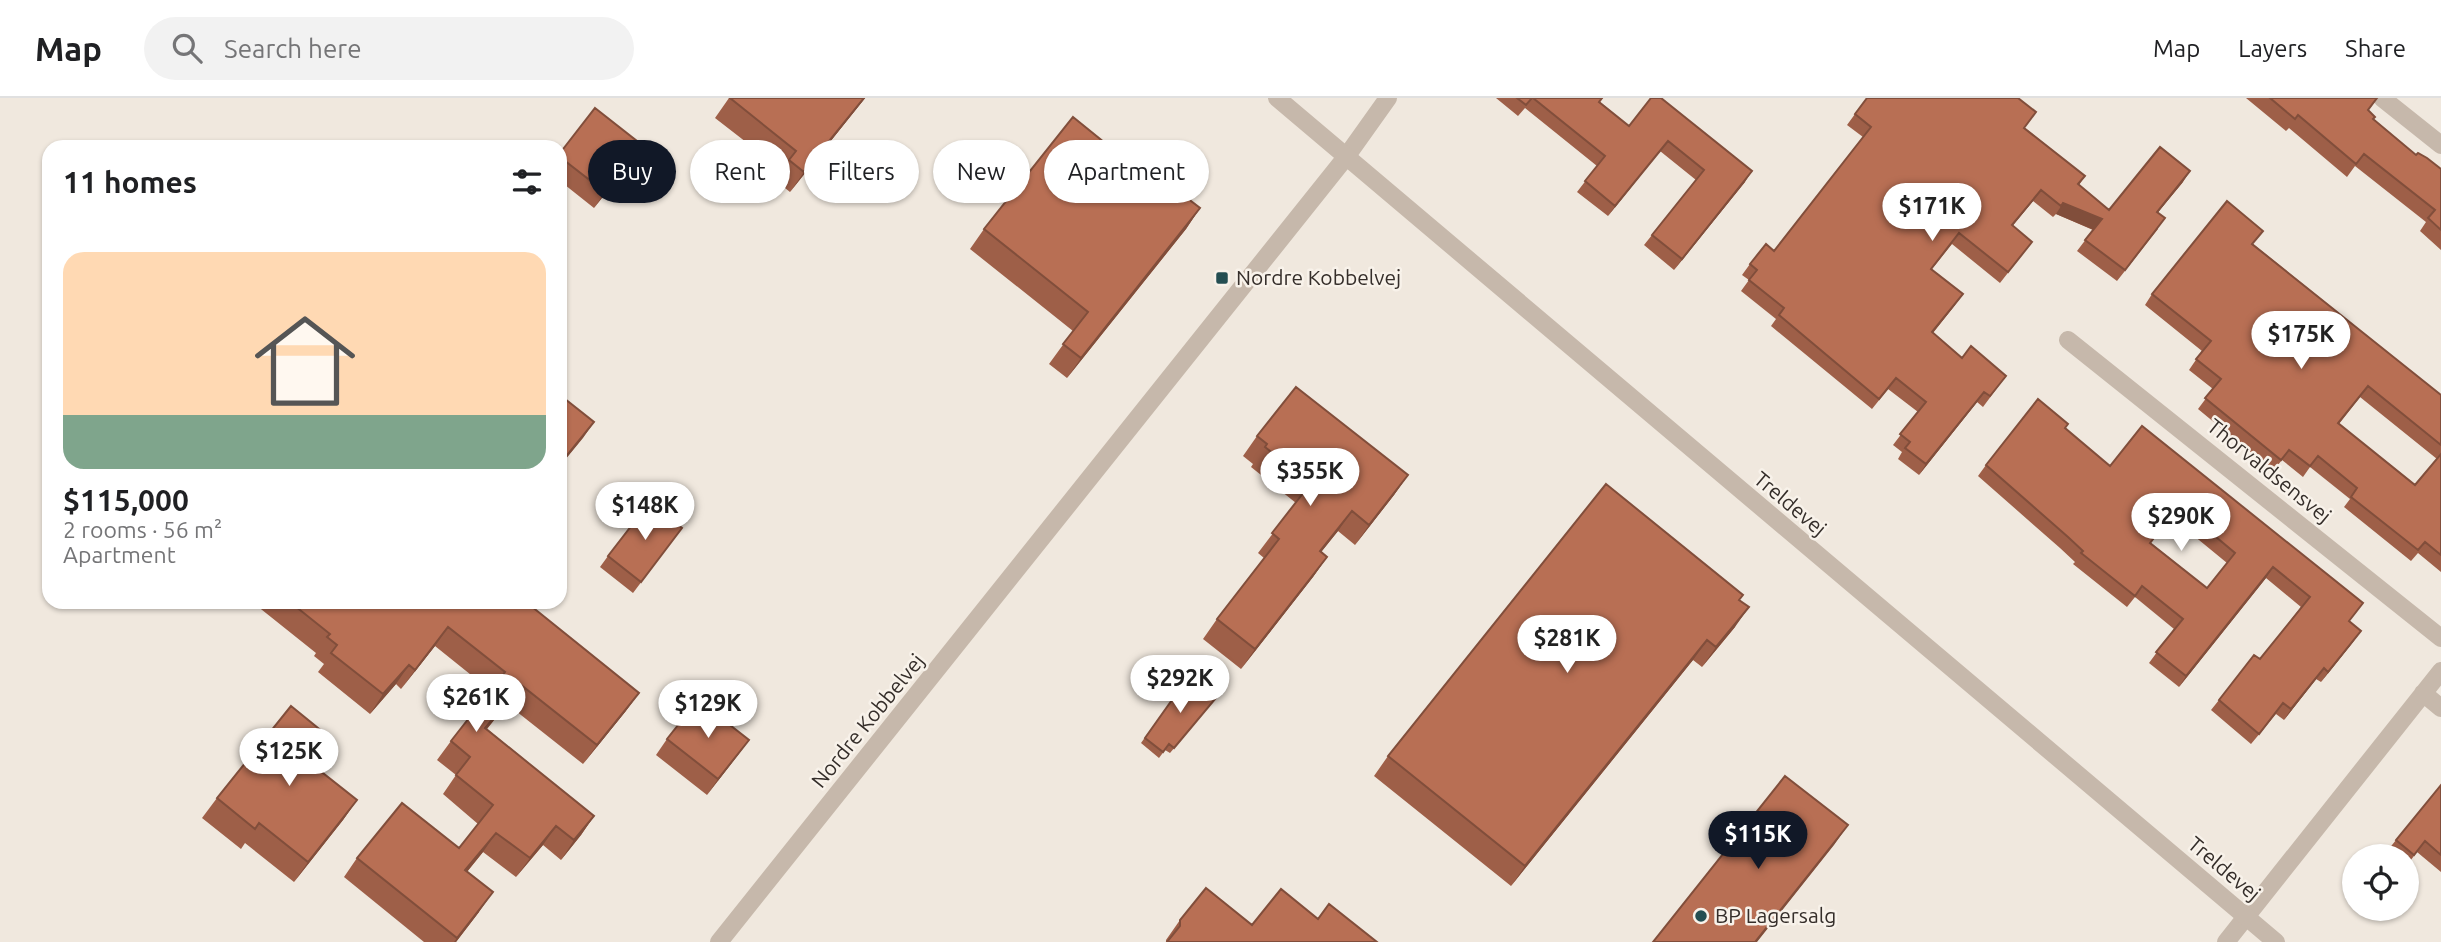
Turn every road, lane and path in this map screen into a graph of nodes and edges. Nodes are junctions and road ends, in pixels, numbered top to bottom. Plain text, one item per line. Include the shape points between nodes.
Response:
1 (1277, 98) edge
2 (1388, 98) edge
3 (2382, 98) edge
4 (2441, 145) edge
5 (1346, 157) junction
6 (2068, 340) dead end
7 (2441, 638) edge
8 (2441, 671) edge
9 (2423, 693) junction
10 (2441, 708) edge
11 (2246, 917) junction
12 (719, 942) edge
13 (2226, 942) edge
14 (2276, 942) edge

1 - 5 street, Treldevej
2 - 5 street, Nordre Kobbelvej
3 - 4 street
5 - 11 street, Treldevej
5 - 12 street, Nordre Kobbelvej
6 - 7 street, Thorvaldsensvej
8 - 9 street
9 - 10 street
9 - 11 street
11 - 13 street
11 - 14 street, Treldevej

